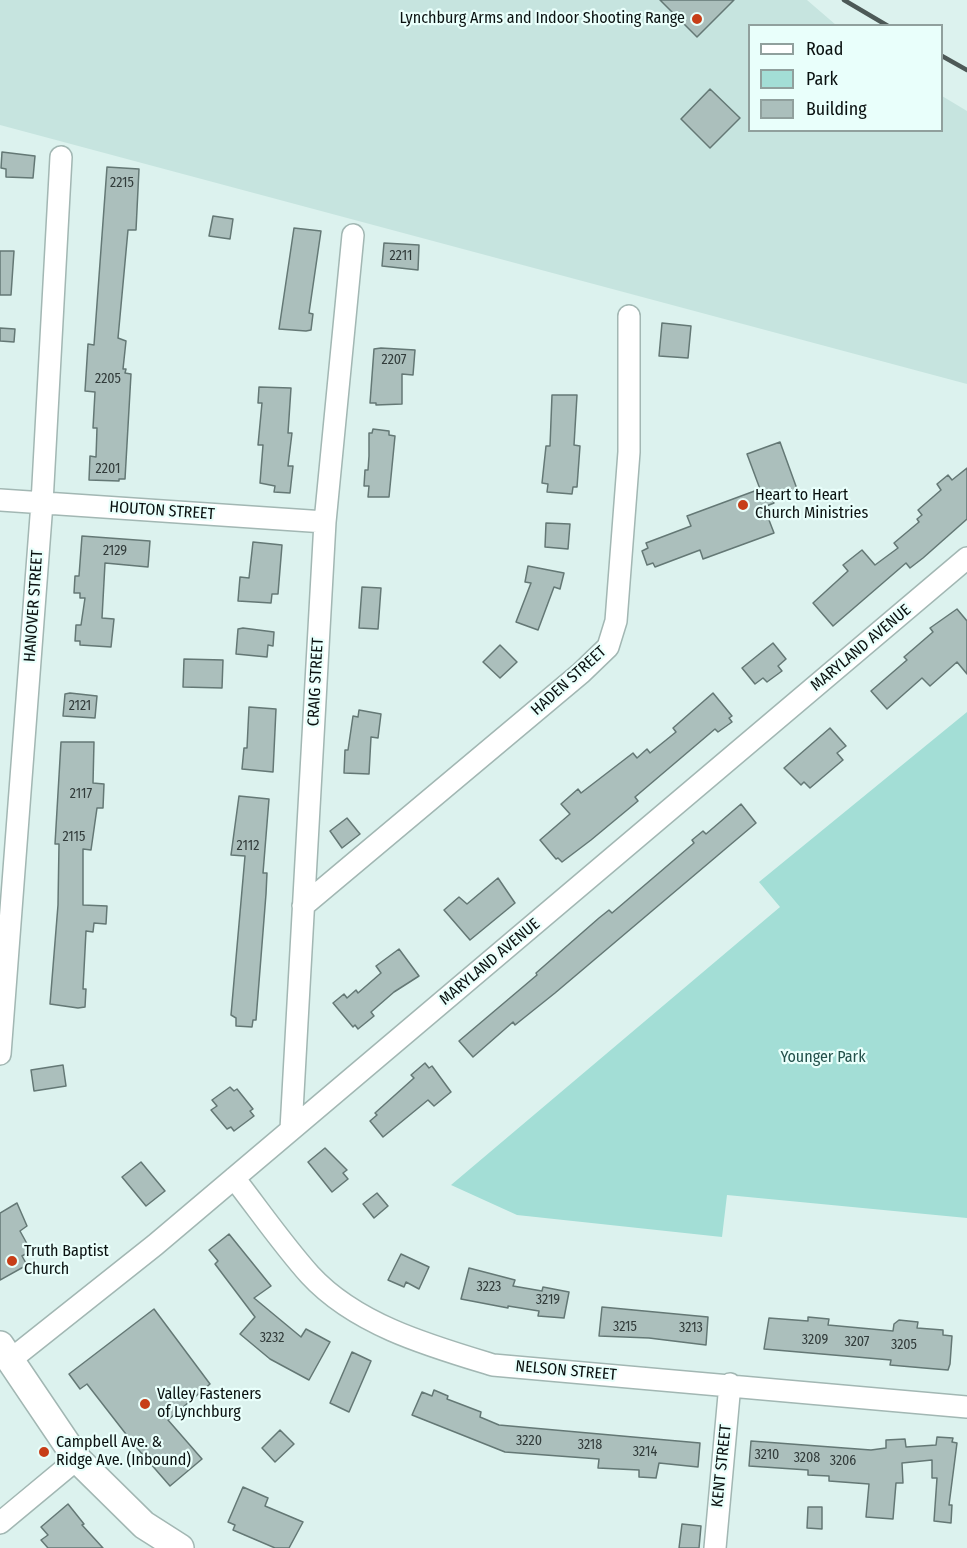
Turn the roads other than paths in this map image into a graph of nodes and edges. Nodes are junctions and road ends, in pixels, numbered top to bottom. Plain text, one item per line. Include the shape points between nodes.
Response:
1 (61, 157) dead end
2 (352, 235) dead end
3 (629, 316) dead end
4 (0, 500) edge
5 (42, 502) junction
6 (325, 522) junction
7 (967, 558) edge
8 (303, 906) junction
9 (0, 1054) edge
10 (291, 1129) junction
11 (234, 1178) junction
12 (4, 1353) edge
13 (730, 1384) junction
14 (967, 1407) edge
15 (77, 1459) junction
16 (0, 1523) edge
17 (180, 1548) edge
18 (715, 1548) edge

1 - 5 street, HANOVER STREET
2 - 6 street, CRAIG STREET
3 - 8 street, HADEN STREET via 629,452 616,621 608,647
4 - 5 street, HOUTON STREET
5 - 6 street, HOUTON STREET
5 - 9 street, HANOVER STREET
6 - 8 street, CRAIG STREET
7 - 10 street, MARYLAND AVENUE
8 - 10 street, CRAIG STREET
10 - 11 street, MARYLAND AVENUE
11 - 12 street, MARYLAND AVENUE
11 - 13 street, NELSON STREET via 311,1276 350,1309 430,1346 493,1365
12 - 15 main road
13 - 14 street, NELSON STREET
13 - 18 street, KENT STREET
15 - 16 street
15 - 17 main road via 144,1525

